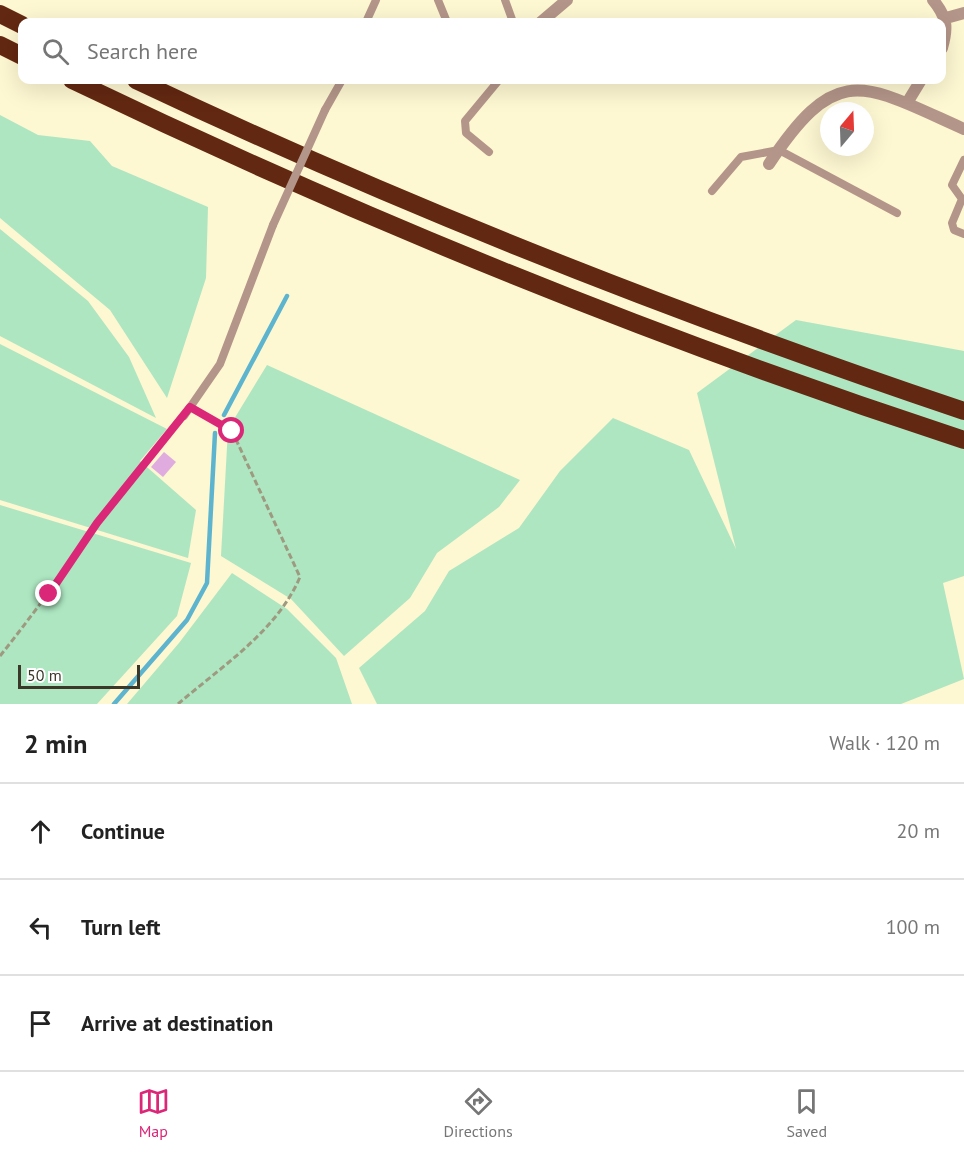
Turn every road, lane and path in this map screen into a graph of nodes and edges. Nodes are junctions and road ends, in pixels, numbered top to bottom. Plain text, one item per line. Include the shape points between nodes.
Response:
1 (376, 0) edge
2 (438, 0) edge
3 (505, 0) edge
4 (567, 0) edge
5 (933, 0) edge
6 (964, 13) edge
7 (0, 14) edge
8 (368, 18) edge
9 (445, 18) edge
10 (512, 18) edge
11 (547, 18) edge
12 (946, 18) junction
13 (18, 23) edge
14 (946, 31) edge
15 (0, 45) edge
16 (18, 54) edge
17 (81, 84) edge
18 (145, 84) edge
19 (340, 84) edge
20 (496, 84) edge
21 (919, 84) edge
22 (907, 103) junction
23 (964, 129) edge
24 (779, 150) junction
25 (489, 152) dead end
26 (964, 160) edge
27 (769, 164) dead end
28 (712, 191) dead end
29 (897, 213) dead end
30 (964, 234) edge
31 (190, 407) junction
32 (964, 411) edge
33 (184, 416) joint
34 (964, 440) edge
35 (0, 656) edge
36 (178, 704) edge

1 - 8 lane
2 - 9 lane
3 - 10 lane
4 - 11 street
5 - 12 street
6 - 12 street
7 - 13 highway
12 - 14 street
15 - 16 highway
17 - 34 highway via 282,177 582,303
18 - 32 highway via 363,182 571,268 779,347
19 - 31 lane, bridge via 273,225 220,364
20 - 25 lane via 465,121 466,133
21 - 22 street
22 - 23 street
22 - 24 street via 859,88 842,91 826,97 806,115
24 - 27 street
24 - 28 lane via 741,157
24 - 29 lane
26 - 30 lane via 952,185 962,199 952,222 954,230
31 - 33 lane
31 - 36 path via 232,431 300,577 277,618
33 - 35 path via 97,523 49,594

